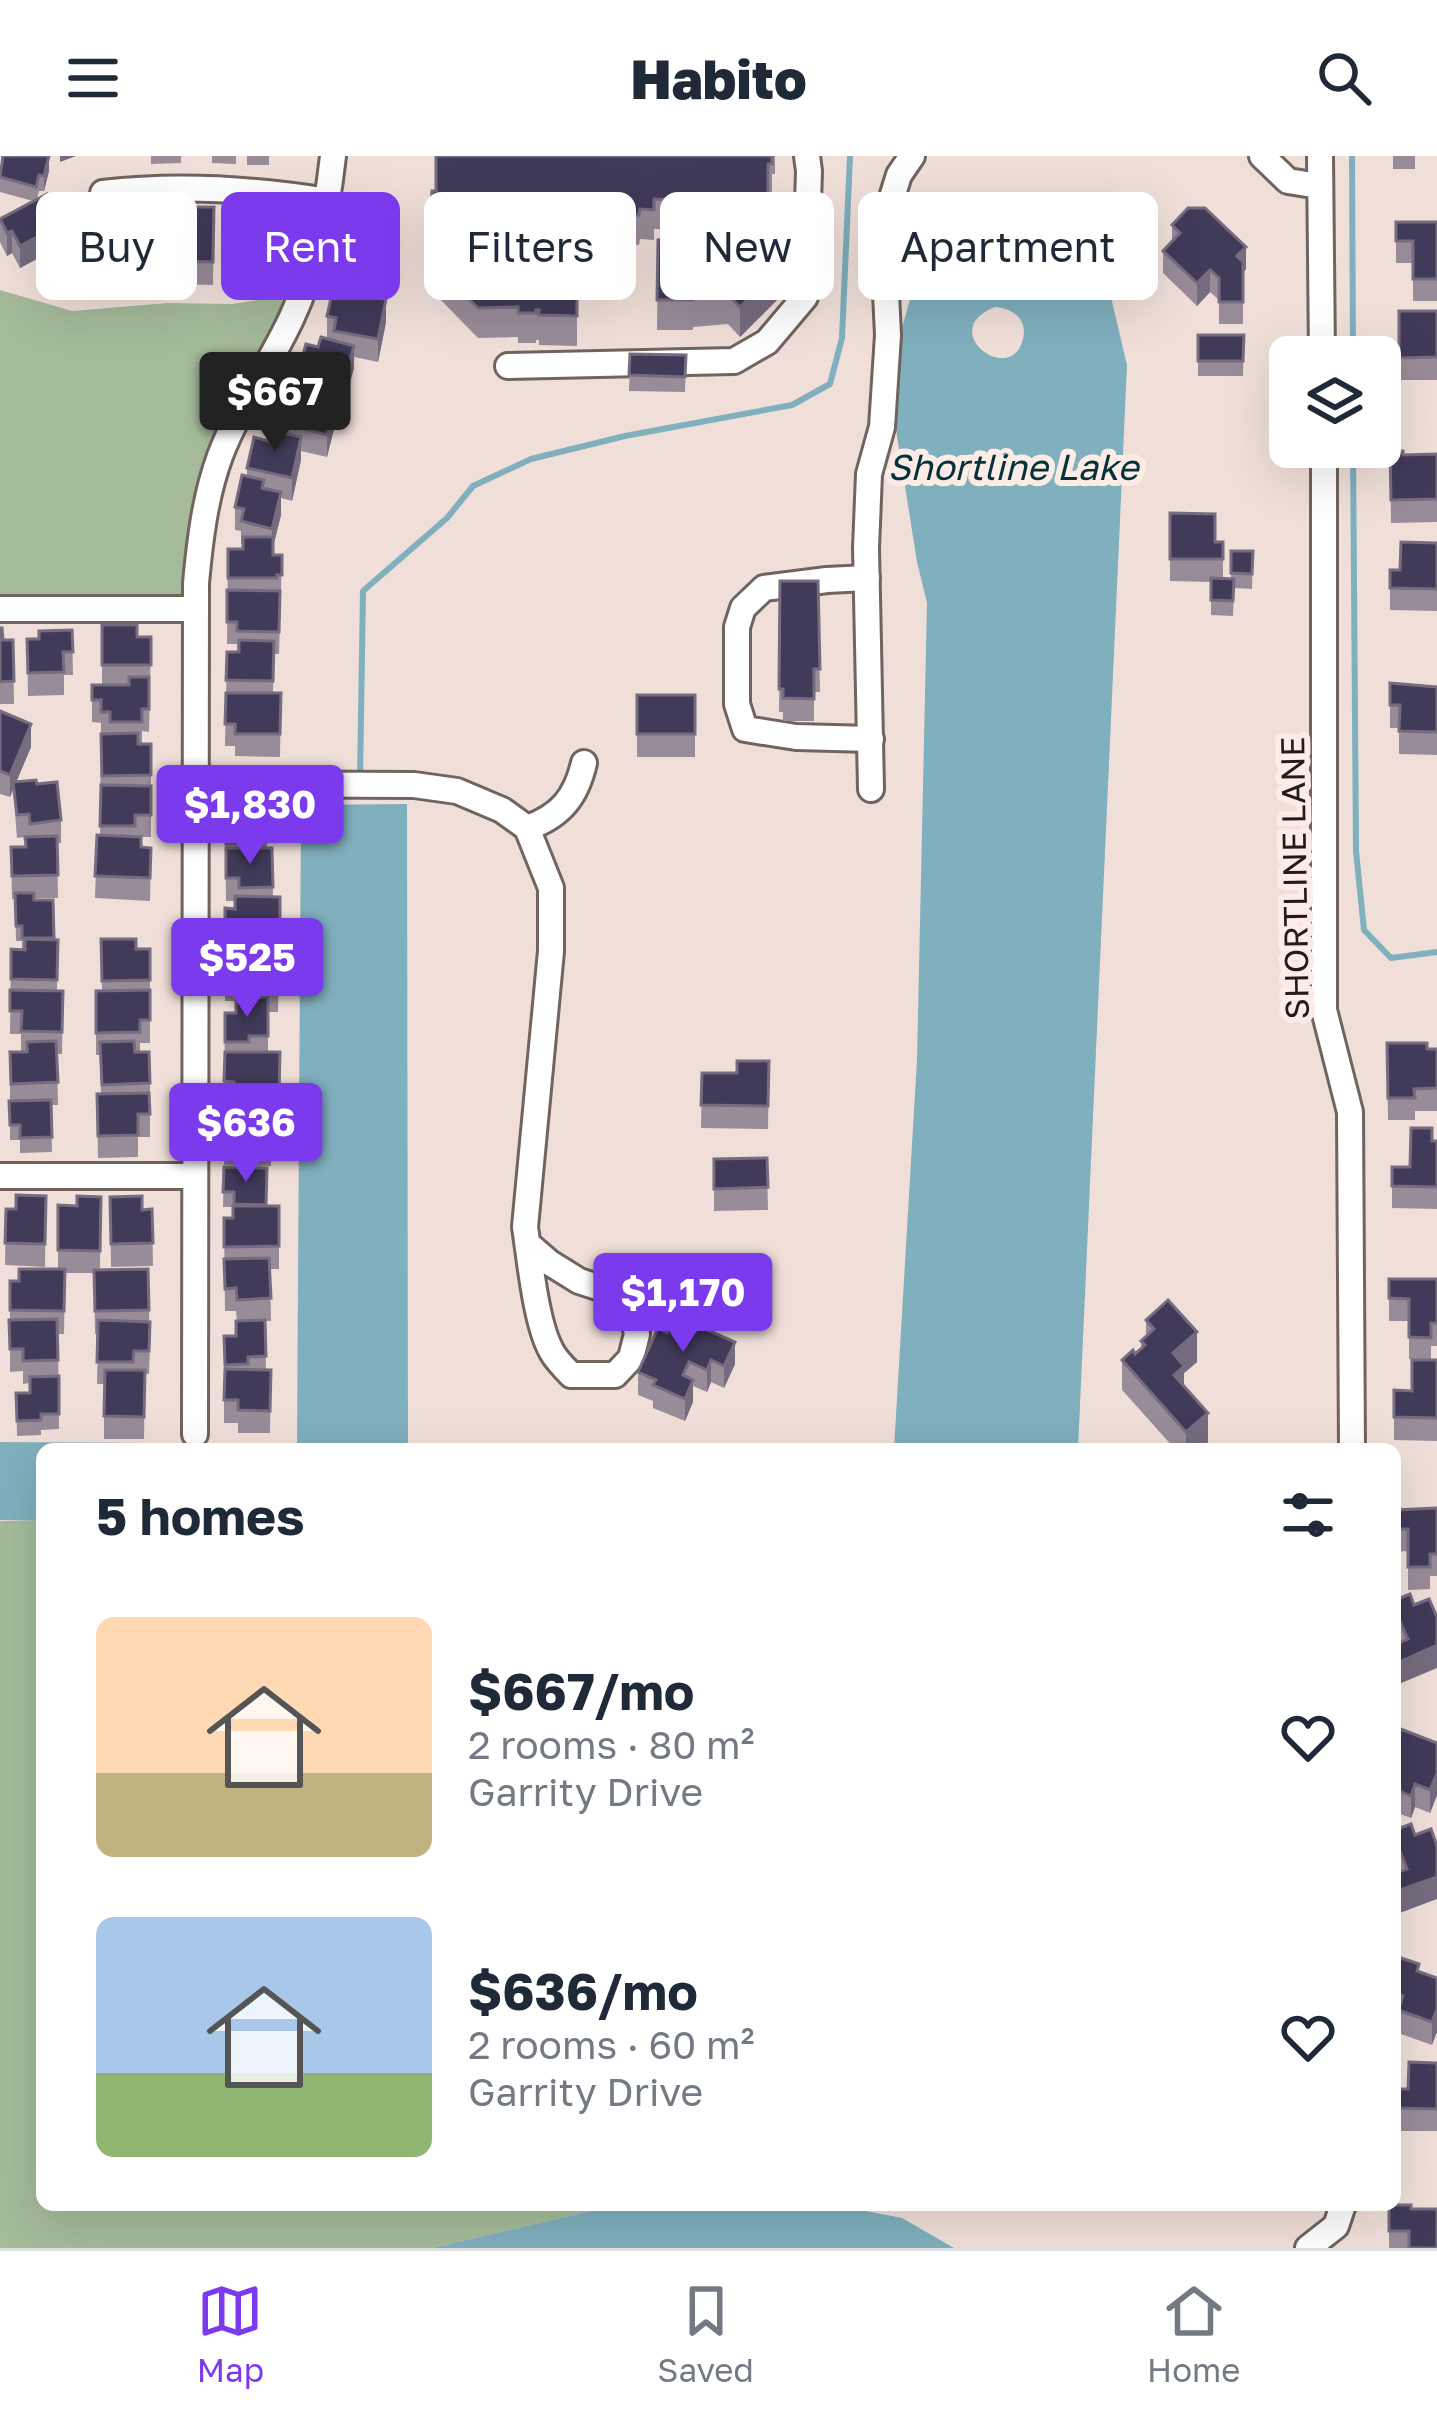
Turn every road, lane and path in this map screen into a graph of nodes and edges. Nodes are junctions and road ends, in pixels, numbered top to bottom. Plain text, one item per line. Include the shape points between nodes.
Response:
1 (333, 156) edge
2 (807, 156) edge
3 (912, 156) edge
4 (1262, 156) edge
5 (1320, 156) edge
6 (1319, 186) junction
7 (111, 192) edge
8 (269, 192) edge
9 (329, 192) edge
10 (299, 300) edge
11 (1322, 336) edge
12 (508, 366) dead end
13 (1324, 468) edge
14 (867, 578) junction
15 (0, 609) edge
16 (196, 609) junction
17 (871, 739) junction
18 (584, 763) dead end
19 (196, 784) junction
20 (871, 789) dead end
21 (527, 828) junction
22 (0, 1176) edge
23 (195, 1176) junction
24 (528, 1244) junction
25 (195, 1434) dead end
26 (1352, 1443) edge
27 (1341, 2211) edge
28 (1308, 2248) edge

1 - 9 street
2 - 12 street via 806,297 767,342 734,361
3 - 14 street via 890,207
4 - 6 street via 1288,181
5 - 6 street
6 - 11 street
7 - 8 street
10 - 16 street via 219,459
13 - 26 street, SHORTLINE LANE via 1324,1010 1350,1112
14 - 17 street
14 - 17 street via 764,588 743,608 736,704 745,729
15 - 16 street
16 - 19 street
17 - 20 street
18 - 21 street via 567,804
19 - 21 street via 414,785 458,791
19 - 23 street
21 - 24 street via 550,888 551,930
22 - 23 street
23 - 25 street
24 - 24 street via 579,1281 630,1303 637,1334 631,1358 615,1375 571,1375 550,1351
27 - 28 street via 1336,2227

